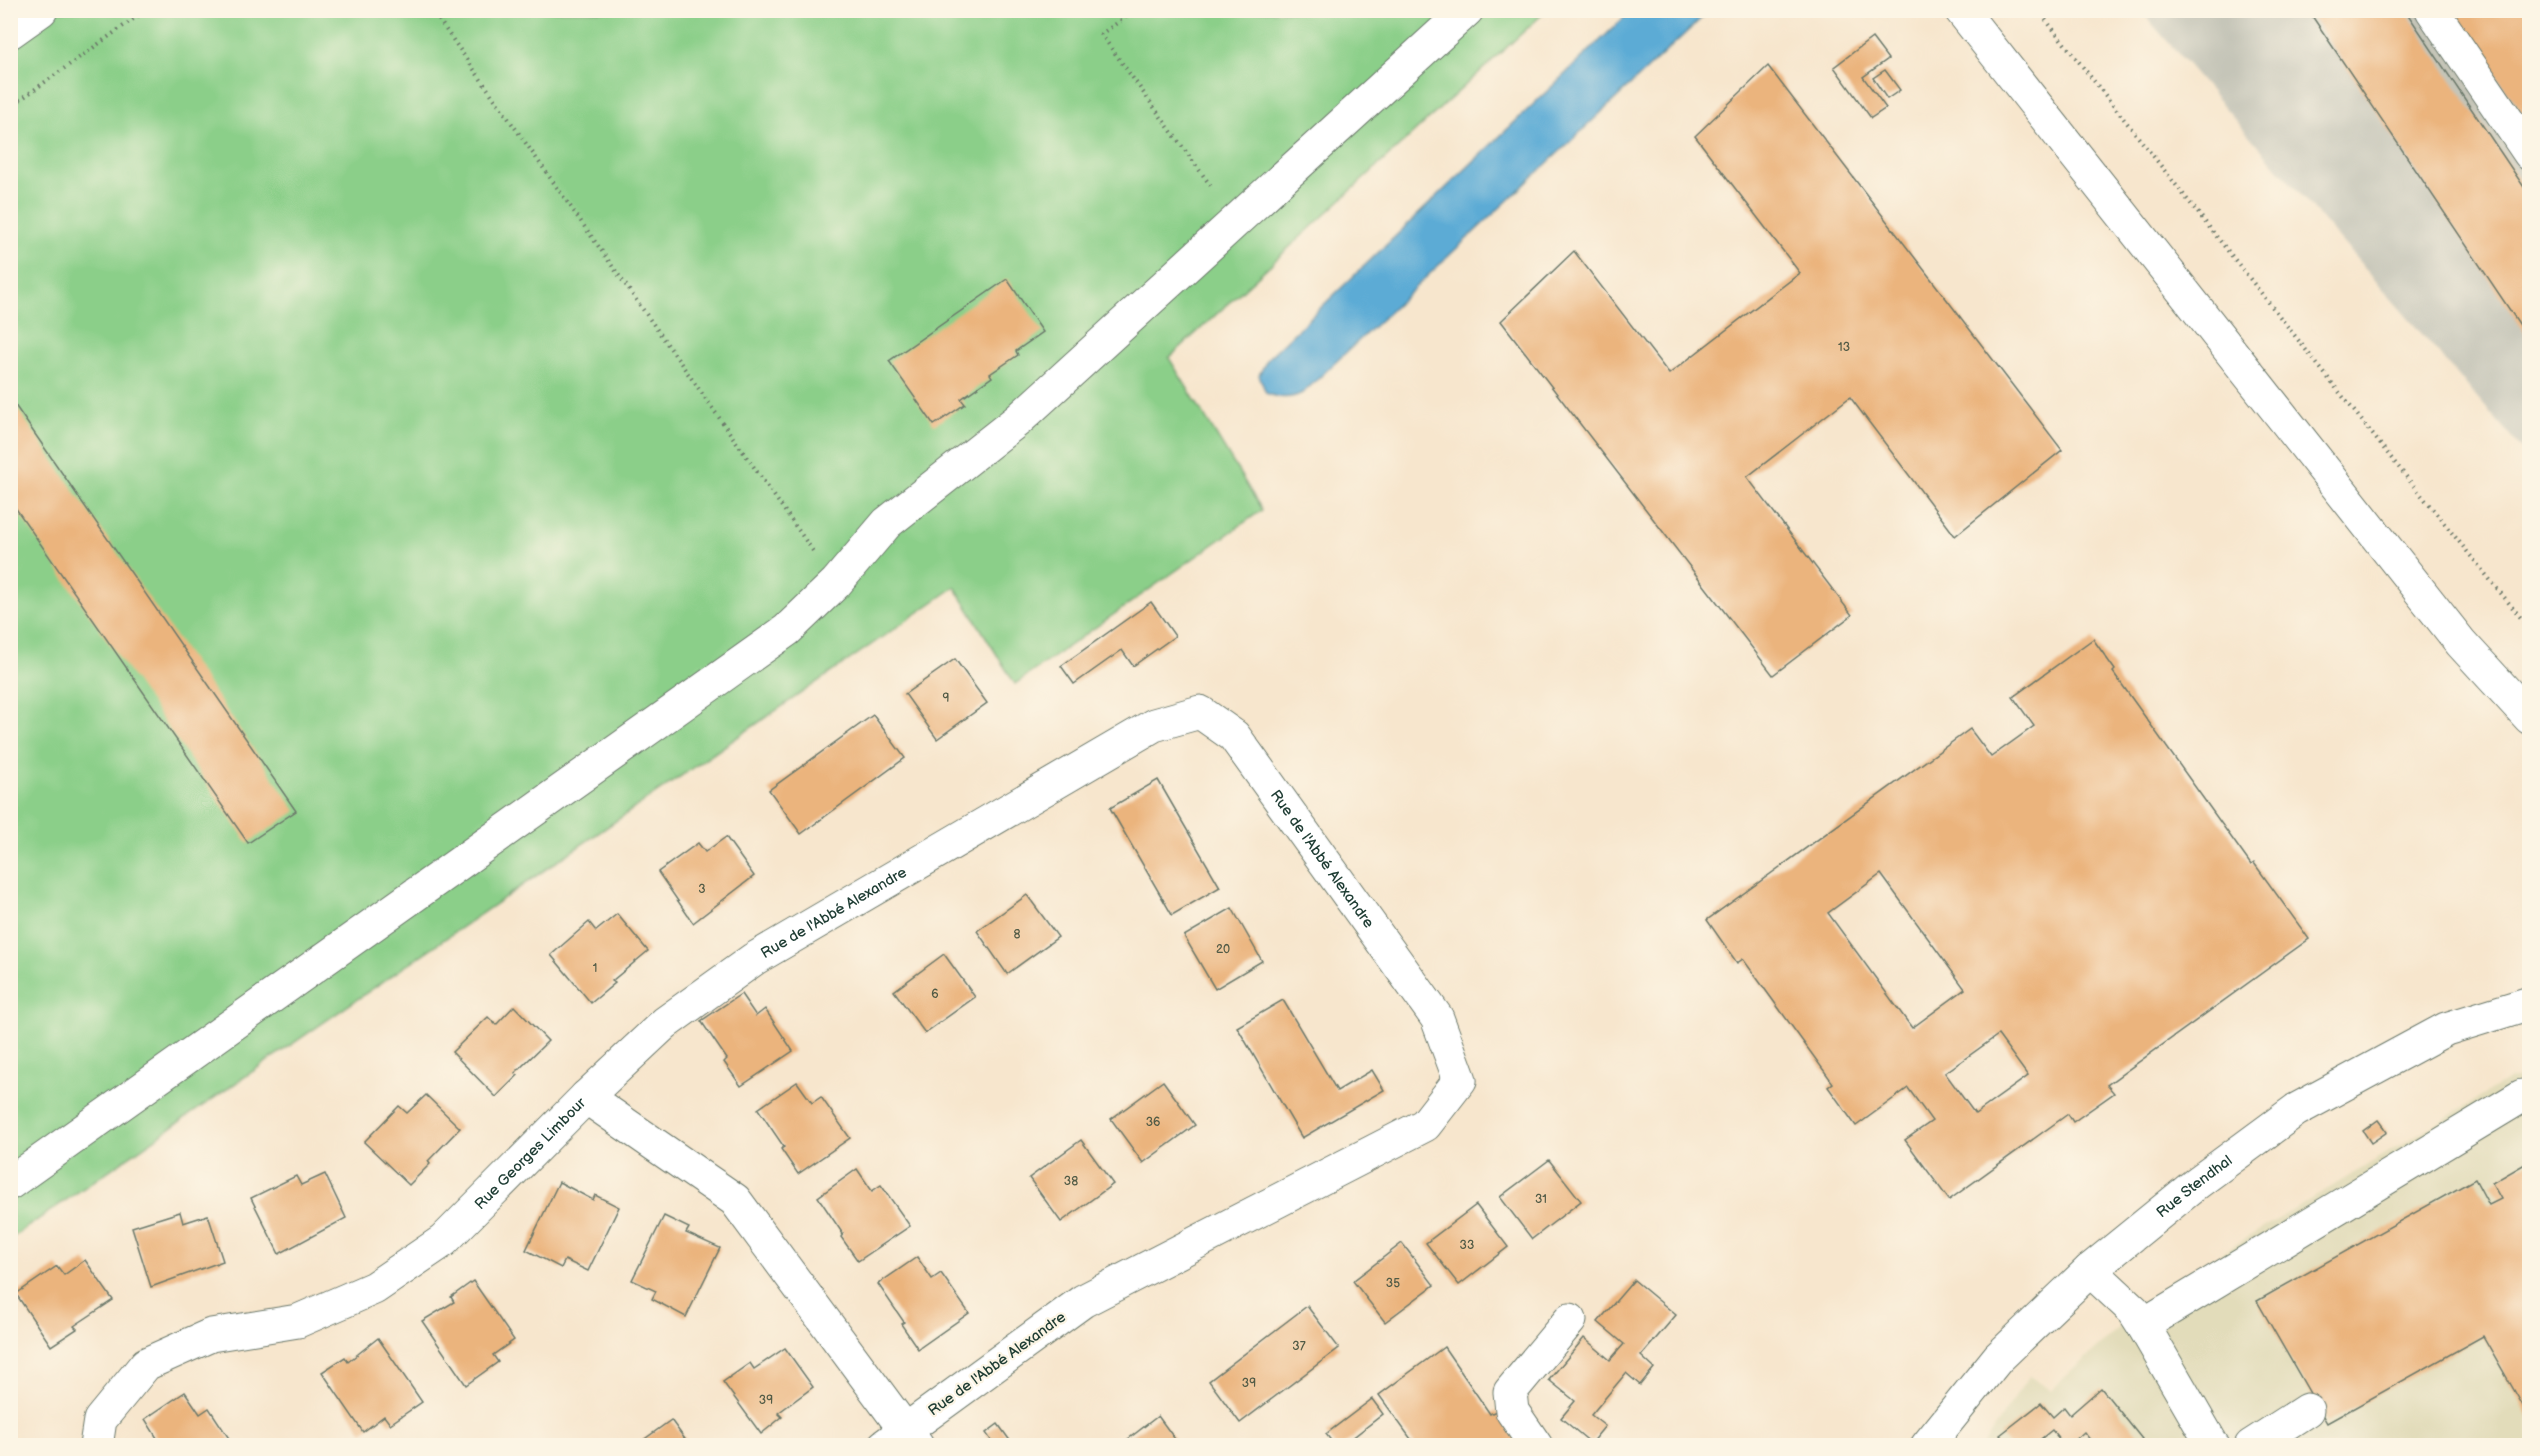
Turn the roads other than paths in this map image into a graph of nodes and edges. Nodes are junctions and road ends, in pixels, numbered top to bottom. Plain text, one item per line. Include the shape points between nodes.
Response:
1 (41, 10) edge
2 (1467, 10) edge
3 (1961, 10) edge
4 (2432, 10) edge
5 (10, 32) edge
6 (2529, 154) edge
7 (2529, 718) edge
8 (2525, 1006) edge
9 (2529, 1096) edge
10 (586, 1097) junction
11 (10, 1183) edge
12 (2090, 1270) junction
13 (1570, 1320) dead end
14 (2143, 1325) junction
15 (2307, 1410) dead end
16 (902, 1440) edge
17 (96, 1446) edge
18 (1536, 1446) edge
19 (1927, 1446) edge
20 (2213, 1446) edge
21 (2251, 1446) edge

1 - 5 street
2 - 11 street via 1017,420 887,523 836,584 788,630
3 - 7 street via 2461,643
4 - 6 street
8 - 12 street, Rue Stendhal via 2446,1029 2296,1110 2197,1183
9 - 14 street via 2522,1096
10 - 16 street, Rue Georges Limbour via 735,1200
10 - 16 street, Rue de l'Abbé Alexandre via 665,1023 753,959 1154,725 1200,712 1234,736 1437,1018 1460,1080 1425,1125 1083,1301
10 - 17 street, Rue Georges Limbour via 443,1241 374,1288 298,1321 211,1335 146,1364 100,1420
12 - 14 street via 2134,1311
12 - 19 street, Rue Stendhal via 1998,1358
13 - 18 street via 1510,1392 1512,1411
14 - 20 street
15 - 21 street

